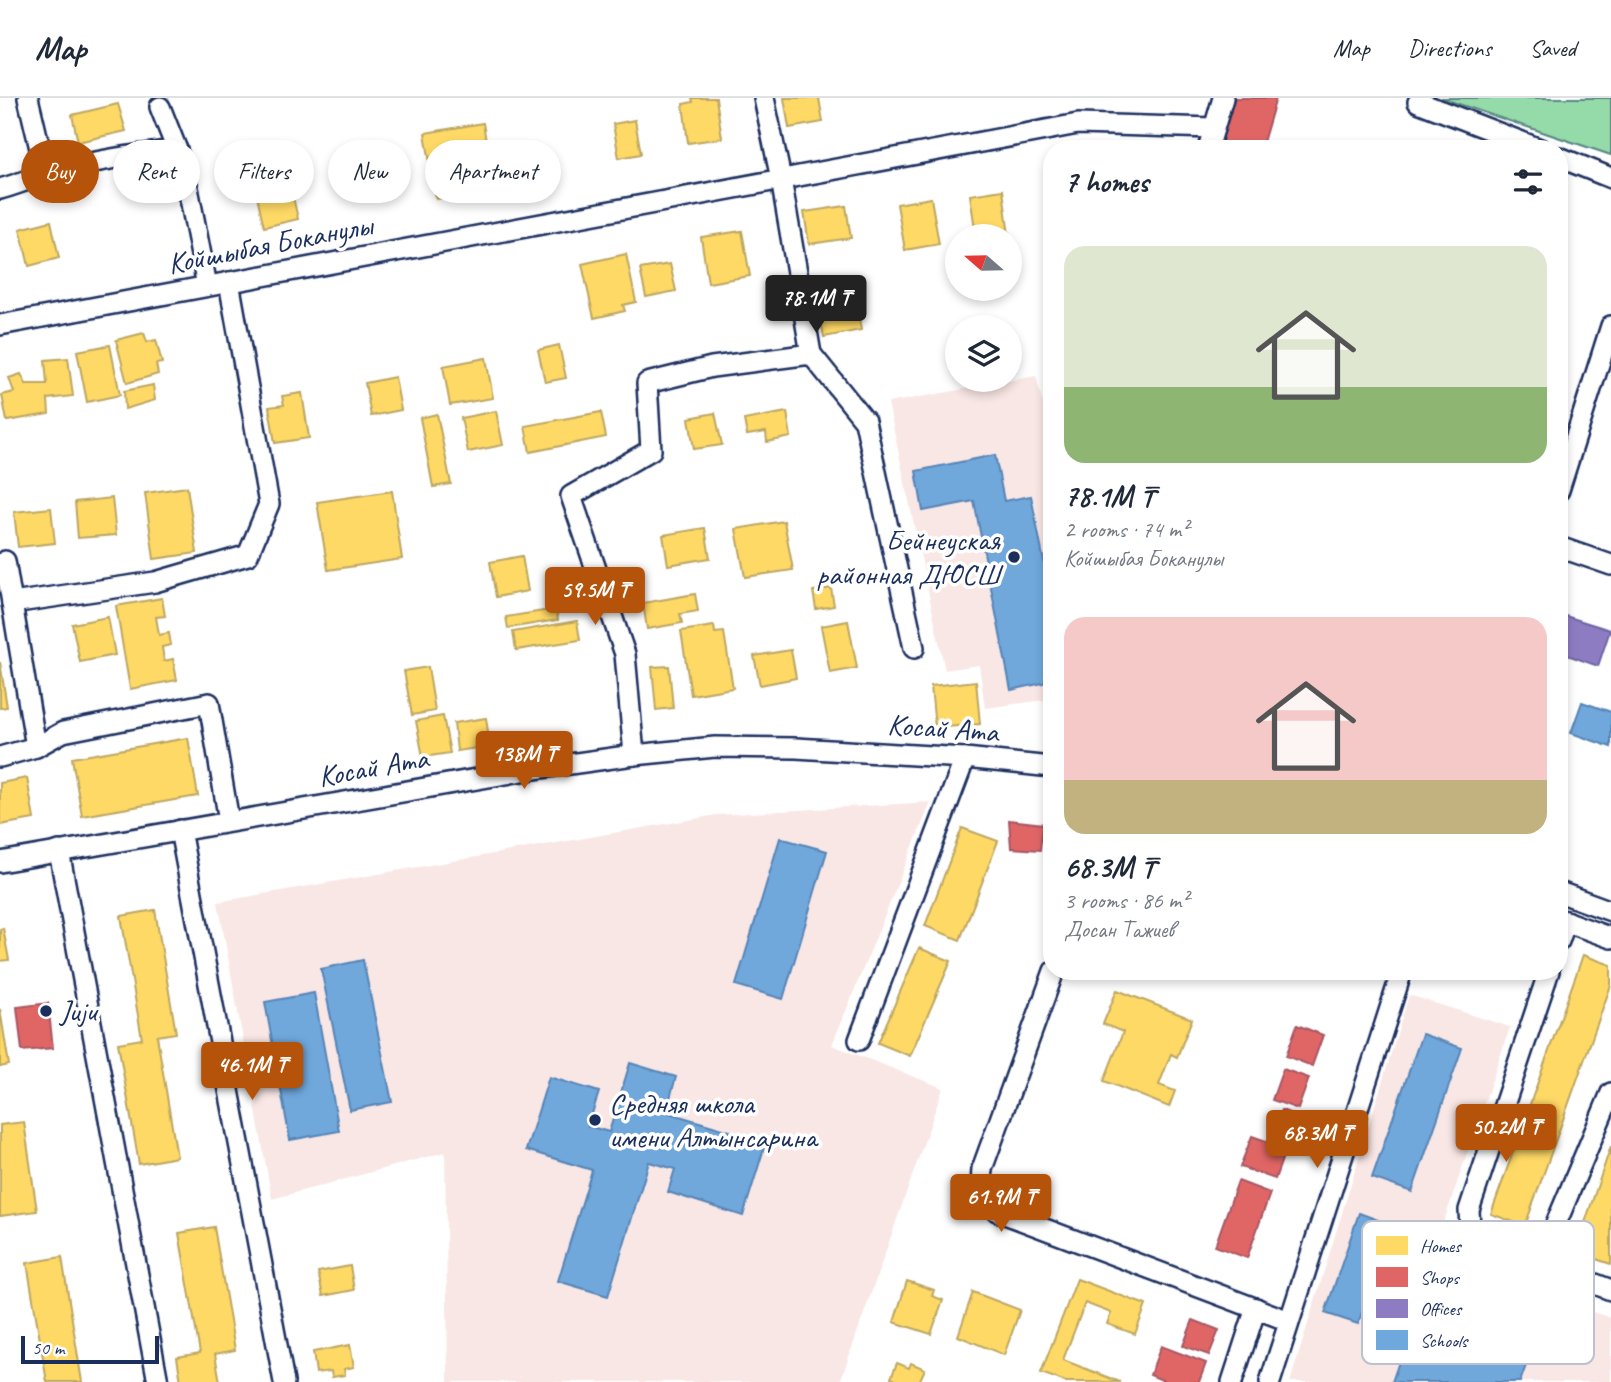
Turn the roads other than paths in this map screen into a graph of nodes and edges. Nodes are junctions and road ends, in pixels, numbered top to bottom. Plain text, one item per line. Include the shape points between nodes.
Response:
1 (28, 98) edge
2 (764, 98) edge
3 (1223, 98) edge
4 (1418, 102) dead end
5 (160, 107) dead end
6 (1214, 128) junction
7 (38, 140) edge
8 (173, 140) edge
9 (1211, 140) edge
10 (1516, 140) edge
11 (1568, 161) edge
12 (1611, 178) edge
13 (781, 179) junction
14 (21, 184) edge
15 (0, 189) edge
16 (191, 203) edge
17 (229, 282) junction
18 (207, 286) junction
19 (0, 325) edge
20 (1611, 327) edge
21 (811, 354) junction
22 (1568, 462) edge
23 (1568, 550) edge
24 (5, 561) dead end
25 (1611, 565) edge
26 (12, 603) junction
27 (914, 648) dead end
28 (36, 747) junction
29 (634, 755) junction
30 (0, 757) edge
31 (965, 758) junction
32 (1043, 767) edge
33 (229, 821) junction
34 (180, 830) junction
35 (59, 851) junction
36 (0, 862) edge
37 (1568, 895) edge
38 (1611, 911) edge
39 (1568, 922) edge
40 (1611, 938) edge
41 (1051, 980) edge
42 (1399, 980) edge
43 (1546, 980) edge
44 (859, 1040) dead end
45 (1611, 1093) edge
46 (1470, 1221) edge
47 (1557, 1221) edge
48 (1594, 1284) edge
49 (1611, 1290) edge
50 (1256, 1308) junction
51 (1289, 1321) junction
52 (158, 1382) edge
53 (284, 1382) edge
54 (1232, 1382) edge
55 (1270, 1382) edge

1 - 7 street
2 - 13 street
3 - 6 street
4 - 10 street
5 - 8 street
6 - 9 street
6 - 13 street, Койшыбая Боканулы via 1078,124
11 - 12 street
13 - 17 street, Койшыбая Боканулы
13 - 21 street
14 - 15 street
16 - 18 street
17 - 18 street, Койшыбая Боканулы
17 - 26 street via 269,505 248,555 155,582
18 - 19 street, Койшыбая Боканулы
20 - 22 street
21 - 27 street via 865,421
21 - 29 street via 712,367 646,383 652,450 571,496 625,654
23 - 25 street
24 - 26 street
26 - 28 street
28 - 30 street
28 - 33 street via 63,732 209,703
29 - 31 street, Косай Ата via 715,747
29 - 33 street, Косай Ата
31 - 32 street, Косай Ата
31 - 44 street
33 - 34 street, Косай Ата
34 - 35 street, Косай Ата
34 - 53 street
35 - 36 street, Косай Ата
35 - 52 street
37 - 38 street
39 - 40 street
41 - 50 street via 982,1169 981,1185 987,1198 997,1211
42 - 51 street
43 - 46 street via 1469,1210
45 - 47 street
48 - 49 street
50 - 51 street
50 - 54 street
51 - 55 street

